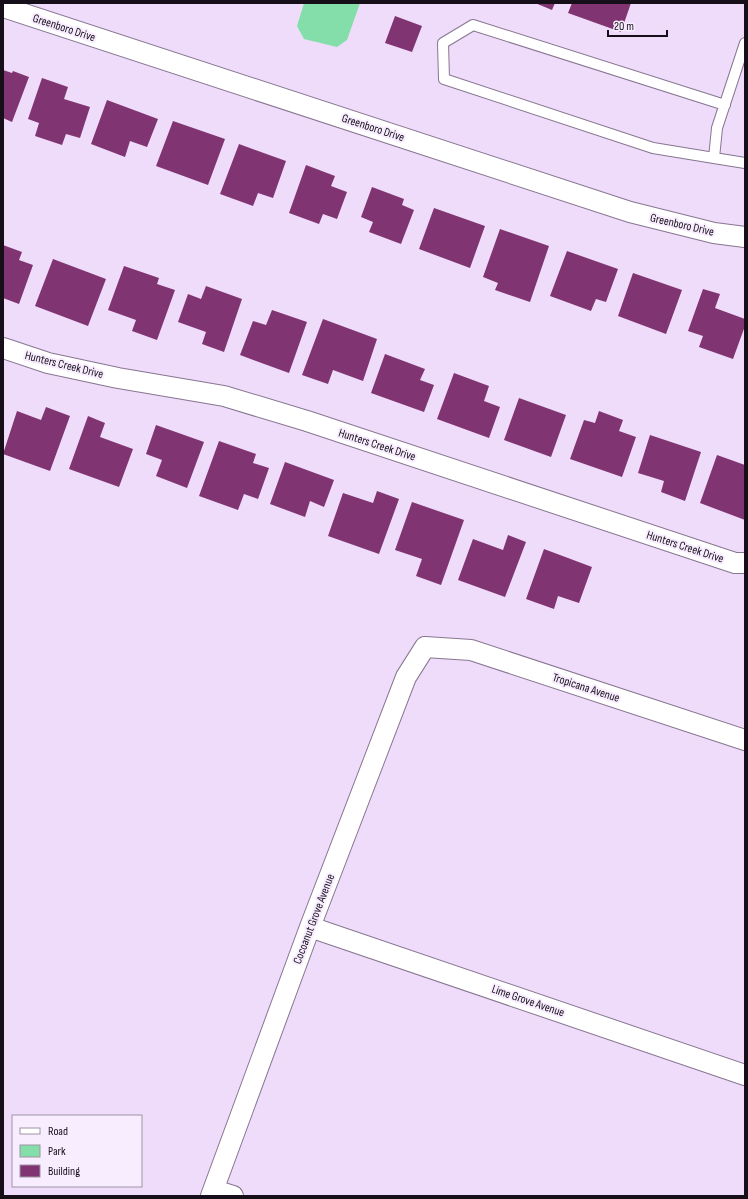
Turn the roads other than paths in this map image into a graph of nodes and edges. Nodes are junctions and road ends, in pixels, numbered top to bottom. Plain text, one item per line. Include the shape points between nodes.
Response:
1 (3, 8) edge
2 (745, 43) edge
3 (725, 105) junction
4 (714, 158) junction
5 (745, 163) edge
6 (745, 237) edge
7 (3, 348) edge
8 (745, 563) edge
9 (425, 646) joint
10 (745, 740) edge
11 (310, 927) junction
12 (745, 1075) edge
13 (213, 1193) edge
14 (233, 1196) edge

1 - 6 street, Greenboro Drive via 630,212 714,233
2 - 3 lane
3 - 4 lane via 717,128
3 - 4 lane via 473,25 444,43 444,79 653,148
4 - 5 lane
7 - 8 street, Hunters Creek Drive via 56,365 224,396 307,421 735,563
9 - 10 street, Tropicana Avenue via 471,650
9 - 11 street, Cocoanut Grove Avenue via 406,677
11 - 12 street, Lime Grove Avenue
11 - 13 street, Cocoanut Grove Avenue
13 - 14 street

